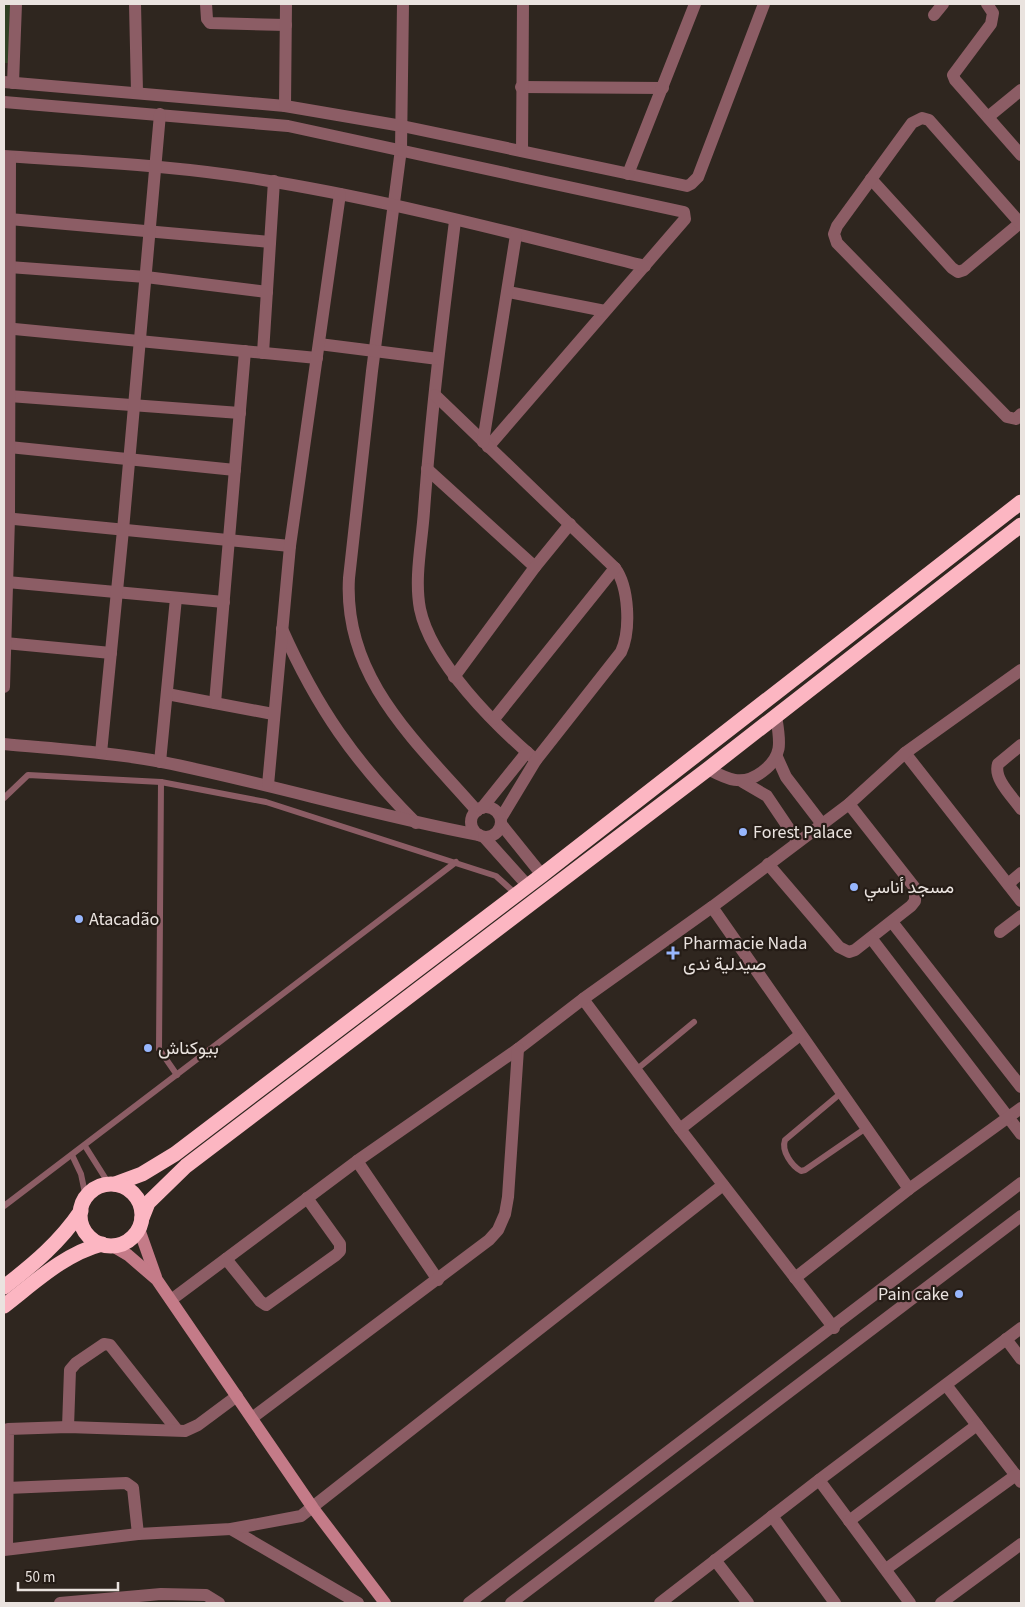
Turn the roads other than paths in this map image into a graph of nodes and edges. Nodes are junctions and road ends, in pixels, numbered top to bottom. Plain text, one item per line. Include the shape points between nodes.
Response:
1 (16, 4) edge
2 (135, 4) edge
3 (206, 4) edge
4 (286, 4) edge
5 (403, 4) edge
6 (523, 4) edge
7 (695, 4) edge
8 (764, 4) edge
9 (942, 4) edge
10 (987, 4) edge
11 (934, 15) dead end
12 (286, 25) junction
13 (8, 82) edge
14 (521, 87) junction
15 (663, 88) junction
16 (1021, 90) edge
17 (136, 92) junction
18 (4, 102) edge
19 (285, 106) junction
20 (160, 114) junction
21 (988, 117) junction
22 (402, 126) junction
23 (402, 149) junction
24 (522, 151) junction
25 (1021, 155) edge
26 (7, 156) edge
27 (156, 166) junction
28 (628, 174) junction
29 (871, 179) junction
30 (274, 181) junction
31 (340, 194) junction
32 (392, 206) junction
33 (9, 219) junction
34 (455, 221) junction
35 (1021, 224) edge
36 (150, 232) junction
37 (516, 235) junction
38 (270, 242) junction
39 (645, 266) junction
40 (10, 267) junction
41 (146, 276) junction
42 (267, 292) junction
43 (508, 292) junction
44 (605, 311) junction
45 (6, 328) edge
46 (140, 341) junction
47 (319, 344) junction
48 (245, 351) junction
49 (375, 352) junction
50 (263, 353) junction
51 (317, 358) junction
52 (438, 359) junction
53 (435, 395) junction
54 (9, 396) junction
55 (134, 405) junction
56 (240, 413) junction
57 (1021, 414) edge
58 (486, 444) junction
59 (9, 447) junction
60 (130, 459) junction
61 (427, 469) junction
62 (235, 470) junction
63 (1021, 502) edge
64 (6, 518) edge
65 (570, 524) junction
66 (1021, 525) edge
67 (123, 530) junction
68 (229, 540) junction
69 (290, 546) junction
70 (535, 567) junction
71 (616, 568) junction
72 (7, 582) junction
73 (116, 592) junction
74 (176, 598) junction
75 (224, 602) junction
76 (282, 629) junction
77 (5, 643) junction
78 (110, 653) junction
79 (1021, 670) edge
80 (454, 677) junction
81 (4, 687) edge
82 (167, 694) junction
83 (215, 703) junction
84 (273, 714) junction
85 (776, 716) junction
86 (494, 719) junction
87 (4, 744) edge
88 (1021, 745) edge
89 (101, 753) junction
90 (905, 753) junction
91 (532, 756) junction
92 (777, 757) junction
93 (160, 762) junction
94 (708, 770) junction
95 (161, 782) junction
96 (743, 782) junction
97 (268, 785) junction
98 (4, 798) edge
99 (849, 804) junction
100 (480, 809) junction
101 (1021, 809) edge
102 (501, 821) junction
103 (417, 824) junction
104 (822, 824) junction
105 (481, 836) junction
106 (798, 842) junction
107 (456, 862) junction
108 (768, 864) junction
109 (1021, 874) edge
110 (542, 875) junction
111 (1008, 884) junction
112 (522, 890) junction
113 (1021, 901) edge
114 (712, 907) junction
115 (1021, 916) edge
116 (892, 922) junction
117 (1000, 932) dead end
118 (871, 938) junction
119 (582, 998) junction
120 (694, 1022) dead end
121 (800, 1035) junction
122 (518, 1049) junction
123 (636, 1070) junction
124 (177, 1075) junction
125 (1021, 1087) edge
126 (841, 1093) junction
127 (1021, 1108) edge
128 (1008, 1118) junction
129 (866, 1128) junction
130 (680, 1129) junction
131 (1021, 1134) edge
132 (84, 1146) junction
133 (72, 1155) junction
134 (357, 1161) junction
135 (1021, 1183) edge
136 (112, 1184) junction
137 (723, 1185) junction
138 (909, 1189) junction
139 (307, 1198) junction
140 (83, 1204) junction
141 (4, 1206) edge
142 (1021, 1216) edge
143 (140, 1223) junction
144 (106, 1245) junction
145 (226, 1259) junction
146 (795, 1278) junction
147 (157, 1280) junction
148 (438, 1280) junction
149 (4, 1287) edge
150 (171, 1300) junction
151 (4, 1306) edge
152 (834, 1328) junction
153 (1021, 1328) edge
154 (1006, 1339) junction
155 (1021, 1359) edge
156 (946, 1385) junction
157 (237, 1396) junction
158 (252, 1418) junction
159 (978, 1425) junction
160 (68, 1427) junction
161 (178, 1430) junction
162 (1018, 1478) edge
163 (819, 1480) junction
164 (7, 1488) junction
165 (313, 1508) junction
166 (772, 1516) junction
167 (849, 1521) junction
168 (231, 1529) junction
169 (138, 1534) junction
170 (1021, 1544) edge
171 (5, 1549) edge
172 (715, 1560) junction
173 (886, 1569) junction
174 (160, 1594) junction
175 (673, 1599) edge
176 (60, 1603) edge
177 (150, 1603) edge
178 (219, 1603) edge
179 (358, 1603) edge
180 (384, 1603) edge
181 (469, 1603) edge
182 (511, 1603) edge
183 (660, 1603) edge
184 (748, 1603) edge
185 (835, 1603) edge
186 (910, 1603) edge
187 (941, 1603) edge

1 - 13 street
2 - 17 street
3 - 12 street via 210,23
4 - 12 street
5 - 22 street
6 - 14 street
7 - 15 street
8 - 28 street via 695,182 687,186
9 - 11 street
10 - 21 street via 993,13 991,24 953,75
12 - 19 street
13 - 17 street
14 - 15 street
14 - 24 street
15 - 28 street
16 - 21 street
17 - 19 street
18 - 20 street
19 - 22 street
20 - 23 street via 288,126
20 - 27 street
21 - 25 street
22 - 23 street
22 - 24 street
23 - 32 street
23 - 39 street via 684,212 684,218
24 - 28 street
26 - 27 street
26 - 33 street
27 - 30 street
27 - 36 street
29 - 35 street via 958,272
29 - 35 street via 912,123 926,118
29 - 57 street via 837,226 834,239 1007,417 1013,419
30 - 31 street
30 - 38 street
31 - 32 street
31 - 47 street
32 - 34 street
32 - 49 street
33 - 36 street
33 - 40 street
34 - 37 street
34 - 52 street
36 - 38 street
36 - 41 street
37 - 39 street
37 - 43 street
38 - 42 street
39 - 44 street
40 - 41 street
40 - 45 street
41 - 42 street
41 - 46 street
42 - 50 street
43 - 44 street
43 - 58 street
44 - 58 street
45 - 46 street
45 - 54 street
46 - 48 street
46 - 55 street
47 - 49 street
47 - 51 street
48 - 50 street
48 - 56 street
49 - 52 street
49 - 100 street via 349,578 352,627 361,658 384,702
50 - 51 street
51 - 69 street
52 - 53 street
53 - 58 street
53 - 61 street
54 - 55 street
54 - 59 street
55 - 56 street
55 - 60 street
56 - 62 street
58 - 65 street
59 - 60 street
59 - 64 street
60 - 62 street
60 - 67 street
61 - 70 street
61 - 80 street via 420,609 428,632
62 - 68 street
63 - 110 highway
64 - 67 street
64 - 72 street
65 - 70 street
65 - 71 street
66 - 85 highway
67 - 68 street
67 - 73 street
68 - 69 street
68 - 75 street
69 - 76 street
70 - 80 street
71 - 86 street
71 - 91 street via 625,588 625,644 617,659
72 - 73 street
72 - 77 street
73 - 74 street
73 - 78 street
74 - 75 street
74 - 82 street
75 - 83 street
76 - 84 street
76 - 103 street via 302,673 336,730 383,790
77 - 78 street
77 - 81 street
78 - 89 street
79 - 90 street
80 - 86 street
82 - 83 street
82 - 93 street
83 - 84 street
84 - 97 street
85 - 92 street via 780,738
85 - 94 highway
86 - 91 street
87 - 89 street
88 - 101 street via 996,768 1000,780
89 - 93 street
90 - 99 street
90 - 111 street
91 - 100 street
91 - 102 street
92 - 96 street via 755,778
92 - 104 street via 786,777
93 - 97 street
94 - 96 street
94 - 143 highway via 186,1166 154,1196
95 - 98 lane via 28,775
95 - 107 lane via 266,802
95 - 124 lane via 159,1049
96 - 106 street via 766,796
97 - 103 street
99 - 104 street
99 - 116 street via 915,888 912,906
100 - 102 street via 494,809
100 - 105 street via 473,815 472,826
102 - 105 street via 495,834
102 - 110 street
103 - 105 street
104 - 106 street
105 - 112 street
106 - 108 street
107 - 112 lane via 496,876
107 - 124 lane
108 - 114 street
108 - 118 street via 844,951 855,950
109 - 111 street
110 - 112 highway
111 - 113 street
112 - 136 highway via 175,1154 142,1174
114 - 119 street
114 - 121 street
115 - 117 street
116 - 118 street
116 - 125 street
118 - 128 street
119 - 122 street
119 - 123 street
120 - 123 lane
121 - 126 street
121 - 130 street
122 - 134 street
122 - 148 street via 505,1214 490,1240
123 - 130 street
124 - 132 lane
126 - 129 street
126 - 129 lane via 784,1140 784,1149 795,1166 805,1170
127 - 128 street
128 - 131 street
128 - 138 street
129 - 138 street
130 - 137 street
132 - 133 lane
132 - 136 lane
133 - 140 lane via 81,1174
133 - 141 lane
134 - 139 street
134 - 148 street
135 - 152 street
136 - 140 highway via 92,1191
136 - 143 highway via 123,1186 136,1196 140,1202
137 - 146 street
137 - 165 street
138 - 146 street
139 - 145 street
139 - 145 street via 340,1244 336,1255 266,1304
140 - 144 highway via 85,1231
140 - 149 highway via 70,1227 47,1252
142 - 182 street
143 - 144 highway via 124,1243
143 - 147 street
144 - 147 street via 128,1255
144 - 151 highway via 86,1248 56,1265
145 - 150 street
146 - 152 street
147 - 150 street
148 - 158 street
150 - 157 street
152 - 181 street
153 - 154 street
154 - 155 street
154 - 156 street
156 - 159 street
156 - 163 street
157 - 158 street
157 - 161 street via 198,1425
158 - 165 street
159 - 162 street
159 - 167 street
160 - 161 street
160 - 161 street via 70,1370 104,1344 110,1345
160 - 164 street via 8,1429
162 - 173 street
163 - 166 street
163 - 167 street
164 - 169 street via 126,1483 133,1488
164 - 171 street
165 - 168 street via 292,1519
165 - 180 street
166 - 172 street
166 - 185 street
167 - 173 street
168 - 169 street
168 - 179 street
169 - 171 street
170 - 187 street
172 - 175 street
172 - 184 street
173 - 186 street
174 - 176 street
174 - 177 street
174 - 178 street via 206,1595
175 - 183 street

